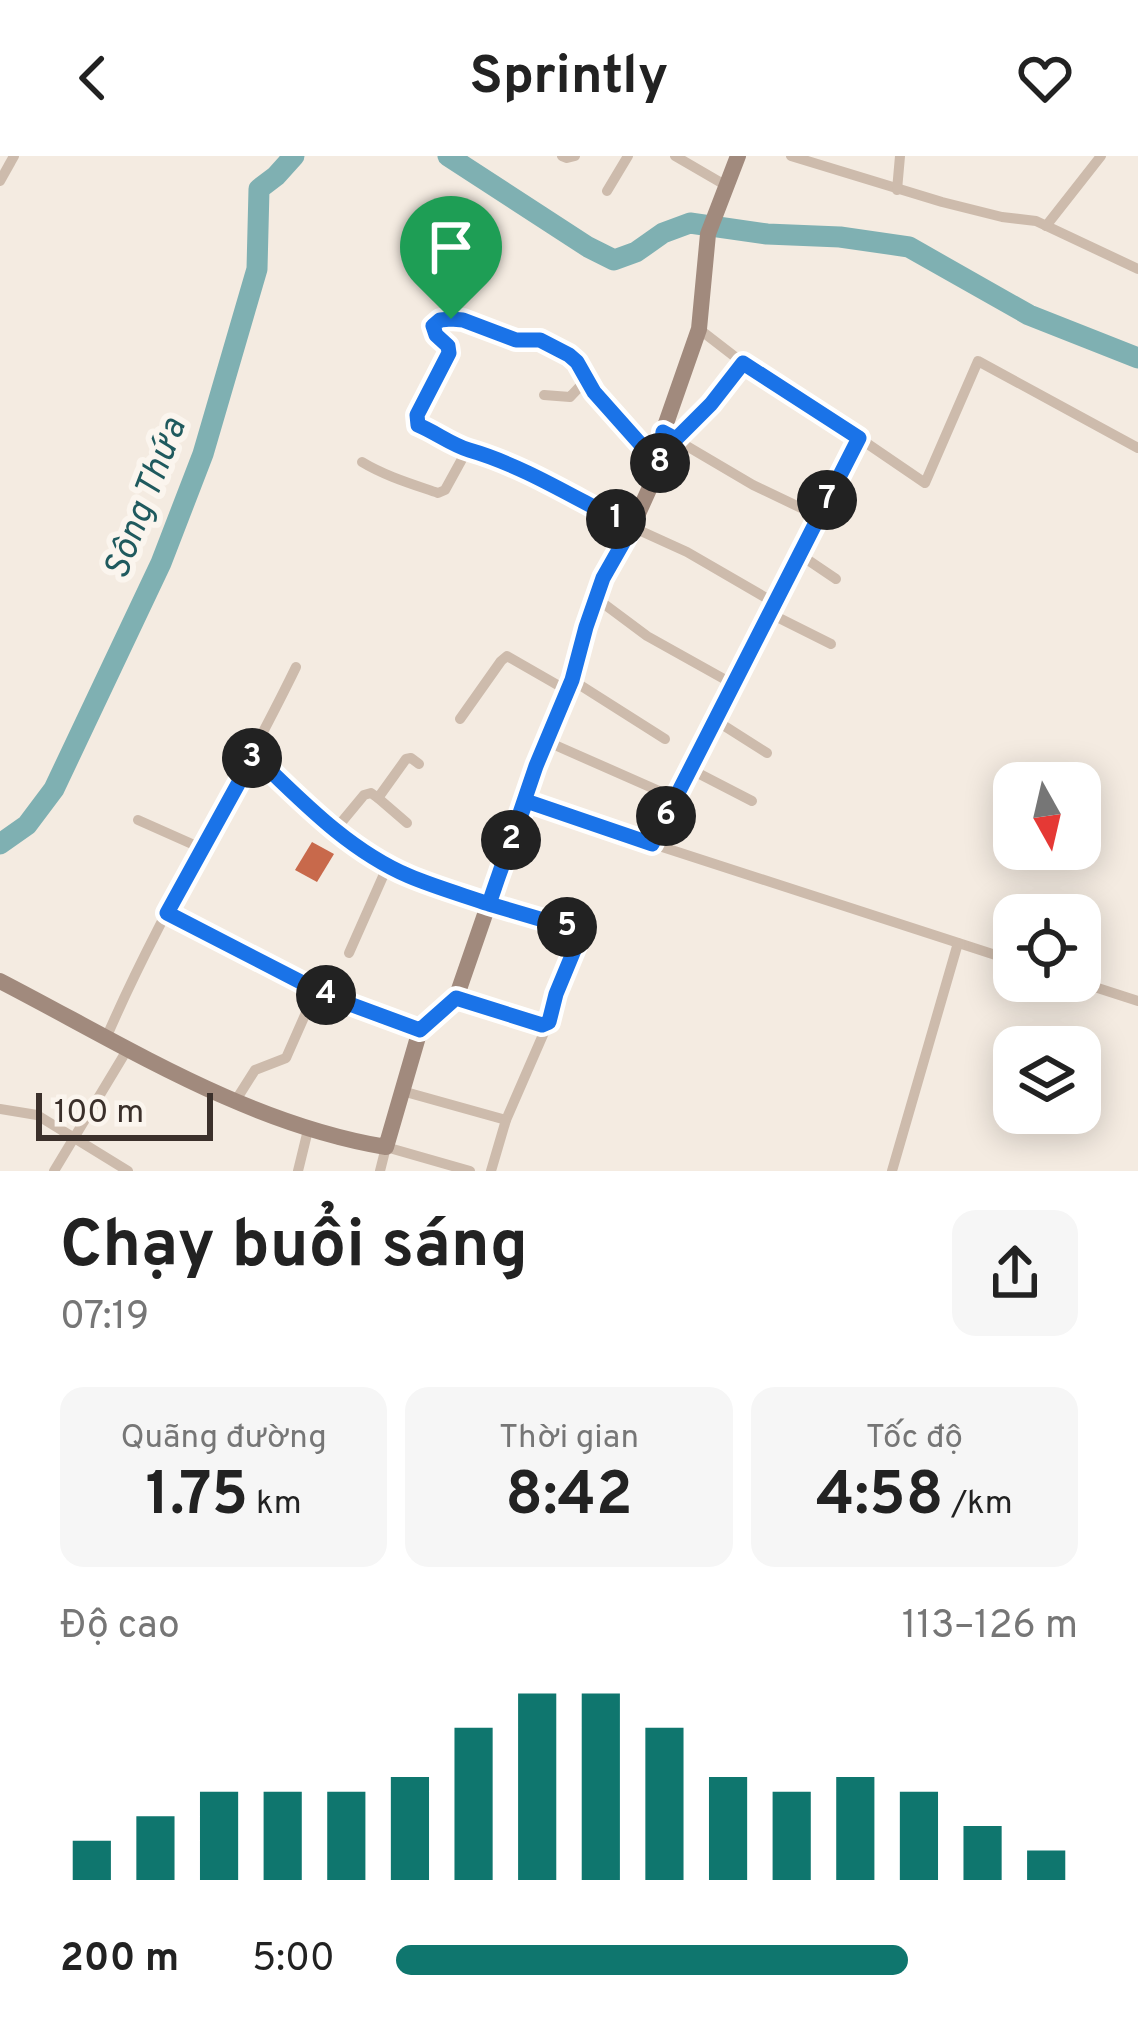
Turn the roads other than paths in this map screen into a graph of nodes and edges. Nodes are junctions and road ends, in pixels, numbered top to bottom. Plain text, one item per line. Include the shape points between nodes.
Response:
1 (14, 156) edge
2 (562, 156) edge
3 (575, 156) edge
4 (628, 156) edge
5 (675, 156) edge
6 (738, 156) edge
7 (791, 156) edge
8 (900, 156) edge
9 (1101, 156) edge
10 (0, 181) edge
11 (725, 185) junction
12 (896, 190) junction
13 (607, 191) dead end
14 (1046, 226) junction
15 (1137, 267) edge
16 (699, 329) junction
17 (743, 363) junction
18 (586, 380) junction
19 (544, 395) dead end
20 (670, 435) junction
21 (859, 438) junction
22 (1138, 448) edge
23 (467, 450) junction
24 (362, 463) dead end
25 (659, 465) junction
26 (818, 516) junction
27 (632, 527) junction
28 (799, 554) junction
29 (836, 579) dead end
30 (596, 598) junction
31 (772, 608) junction
32 (831, 644) dead end
33 (296, 667) dead end
34 (733, 684) junction
35 (570, 686) junction
36 (460, 718) dead end
37 (715, 720) junction
38 (665, 739) dead end
39 (548, 742) junction
40 (767, 753) dead end
41 (254, 755) junction
42 (419, 764) dead end
43 (690, 769) junction
44 (378, 798) junction
45 (675, 798) junction
46 (526, 801) junction
47 (752, 801) dead end
48 (138, 820) dead end
49 (407, 823) dead end
50 (334, 830) junction
51 (652, 844) junction
52 (201, 848) junction
53 (388, 866) junction
54 (489, 904) junction
55 (167, 913) junction
56 (958, 943) junction
57 (349, 953) dead end
58 (993, 954) edge
59 (0, 981) edge
60 (1101, 989) edge
61 (316, 990) junction
62 (456, 998) junction
63 (1138, 1001) edge
64 (549, 1022) junction
65 (420, 1030) junction
66 (106, 1036) junction
67 (127, 1050) junction
68 (402, 1091) junction
69 (236, 1100) junction
70 (0, 1109) edge
71 (506, 1120) junction
72 (308, 1130) junction
73 (74, 1137) junction
74 (386, 1148) junction
75 (54, 1171) edge
76 (128, 1171) edge
77 (298, 1171) edge
78 (380, 1171) edge
79 (470, 1171) edge
80 (491, 1171) edge
81 (892, 1171) edge

1 - 10 street
2 - 3 street
4 - 13 street
5 - 11 street
6 - 11 street
7 - 12 street
8 - 12 street
9 - 14 street
11 - 16 street via 708,234
12 - 14 street
14 - 15 street
16 - 17 street
16 - 20 street
17 - 20 street via 711,404
17 - 21 street
18 - 19 street via 570,397
18 - 23 street via 574,359 545,342 463,320 435,322 449,353 416,423
18 - 25 street
20 - 25 street
20 - 26 street
21 - 22 street via 925,483 978,362
21 - 26 street
23 - 24 street via 438,493
23 - 27 street
25 - 27 street
26 - 28 street
27 - 30 street
27 - 31 street
28 - 29 street
28 - 31 street
30 - 34 street
30 - 35 street
31 - 32 street
31 - 34 street
33 - 41 street
34 - 37 street
35 - 36 street via 507,656
35 - 38 street
35 - 39 street
37 - 40 street
37 - 43 street
39 - 45 street
39 - 46 street
41 - 50 street
41 - 52 street
42 - 44 street via 406,758
43 - 45 street
43 - 47 street
44 - 49 street
44 - 50 street via 364,795
45 - 51 street
46 - 51 street
46 - 54 street
48 - 52 street
50 - 53 street
51 - 56 street
52 - 55 street
53 - 54 street
53 - 57 street
54 - 62 street
54 - 64 street via 579,934
55 - 61 street
55 - 66 street
56 - 58 street
56 - 81 street
59 - 66 street
60 - 63 street
61 - 65 street
61 - 69 street via 286,1058 255,1070
62 - 64 street
62 - 65 street
64 - 71 street
65 - 68 street
66 - 67 street
67 - 69 street
67 - 73 street
68 - 71 street
68 - 74 street
69 - 72 street
70 - 73 street via 37,1115
71 - 80 street
72 - 74 street
72 - 77 street
73 - 75 street
73 - 76 street
74 - 78 street
74 - 79 street

